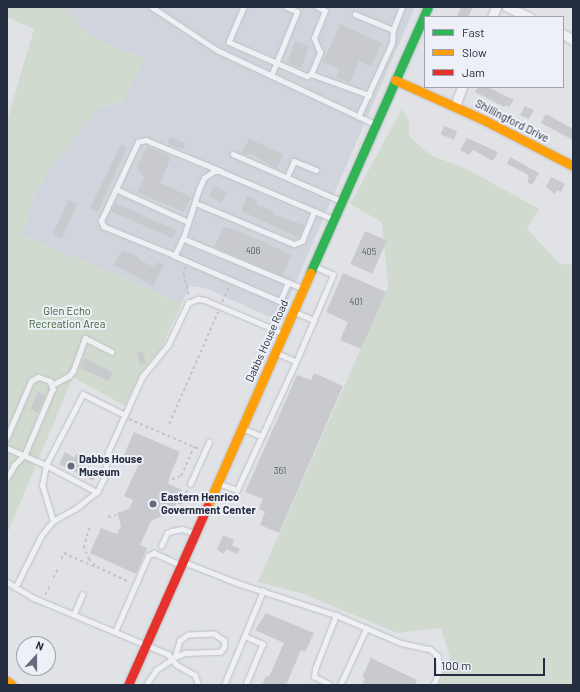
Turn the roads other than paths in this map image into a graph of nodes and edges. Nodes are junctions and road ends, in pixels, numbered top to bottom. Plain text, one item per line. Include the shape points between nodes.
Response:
1 (152, 7) edge
2 (244, 7) edge
3 (286, 7) edge
4 (316, 7) edge
5 (402, 7) edge
6 (428, 7) edge
7 (507, 7) edge
8 (326, 9) edge
9 (355, 14) dead end
10 (527, 16) edge
11 (393, 30) junction
12 (564, 35) edge
13 (573, 40) edge
14 (276, 63) junction
15 (311, 74) junction
16 (271, 76) junction
17 (395, 80) junction
18 (462, 88) edge
19 (368, 95) junction
20 (455, 106) junction
21 (358, 117) junction
22 (376, 125) junction
23 (233, 154) dead end
24 (573, 166) edge
25 (316, 170) dead end
26 (222, 172) junction
27 (287, 178) junction
28 (116, 189) junction
29 (341, 201) junction
30 (196, 203) junction
31 (314, 211) junction
32 (334, 220) junction
33 (188, 222) junction
34 (183, 239) junction
35 (175, 256) junction
36 (313, 266) junction
37 (288, 283) junction
38 (303, 289) junction
39 (293, 312) junction
40 (314, 320) junction
41 (284, 333) junction
42 (112, 352) dead end
43 (275, 353) junction
44 (296, 362) junction
45 (52, 385) junction
46 (125, 415) junction
47 (242, 428) junction
48 (261, 436) junction
49 (7, 437) edge
50 (209, 442) dead end
51 (7, 448) edge
52 (25, 455) junction
53 (46, 465) junction
54 (7, 479) edge
55 (218, 483) junction
56 (190, 484) road end
57 (98, 492) junction
58 (53, 521) junction
59 (195, 533) junction
60 (160, 546) dead end
61 (182, 563) junction
62 (7, 582) edge
63 (15, 588) junction
64 (262, 590) junction
65 (82, 595) dead end
66 (74, 614) junction
67 (336, 615) junction
68 (366, 629) junction
69 (116, 632) junction
70 (245, 636) junction
71 (146, 644) junction
72 (173, 658) junction
73 (7, 681) edge
74 (12, 685) edge
75 (128, 685) edge
76 (146, 685) edge
77 (199, 685) edge
78 (224, 685) edge
79 (246, 685) edge
80 (330, 685) edge
81 (340, 685) edge
82 (434, 685) edge

1 - 16 lane via 217,50
2 - 14 lane via 229,42
3 - 14 lane via 297,12
4 - 8 lane
5 - 11 lane
6 - 17 street, Dabbs House Road
7 - 10 street
8 - 15 lane via 314,38 319,49
9 - 11 lane
11 - 19 lane via 392,43
12 - 13 street
14 - 15 lane via 307,76
14 - 16 lane
15 - 19 lane
16 - 21 lane
17 - 20 street, Shillingford Drive
17 - 22 street, Dabbs House Road
18 - 20 street
19 - 21 lane
20 - 24 street, Shillingford Drive
21 - 22 lane
22 - 29 street, Dabbs House Road
23 - 27 lane
25 - 27 lane via 294,161
26 - 28 lane via 146,140 138,142
26 - 30 lane via 212,172 204,178
26 - 31 lane
27 - 29 lane
28 - 33 lane
28 - 35 lane via 101,221 104,227
29 - 32 street, Dabbs House Road
30 - 31 lane via 294,244 302,241
30 - 33 lane
31 - 32 lane
32 - 36 street, Dabbs House Road
33 - 34 lane
34 - 35 lane
34 - 37 lane
35 - 37 lane via 280,301
36 - 38 street, Dabbs House Road
36 - 40 lane via 333,275
37 - 38 lane
38 - 39 street, Dabbs House Road
39 - 40 lane
39 - 41 street, Dabbs House Road
40 - 44 lane
41 - 43 street, Dabbs House Road
41 - 46 lane via 205,300 192,301 184,308 168,345 142,377
42 - 45 lane via 85,338 73,371
43 - 44 lane
43 - 47 street, Dabbs House Road
44 - 48 lane
45 - 49 lane via 44,378 34,378
45 - 52 lane
46 - 53 lane via 83,394
46 - 57 lane via 108,452 104,478
47 - 48 lane
47 - 55 street, Dabbs House Road
48 - 55 lane via 237,490
50 - 56 lane
51 - 52 lane
52 - 53 lane
52 - 54 lane via 15,464
53 - 57 lane
53 - 58 lane via 42,486
55 - 59 street, Dabbs House Road
57 - 58 lane
58 - 63 lane via 41,536
59 - 60 lane via 182,529 172,531 167,533
59 - 61 street, Dabbs House Road
61 - 64 lane
61 - 69 lane via 154,553 148,556
61 - 71 street, Dabbs House Road
62 - 63 lane
63 - 66 lane
64 - 67 lane
64 - 70 lane
65 - 66 lane
66 - 69 lane
67 - 68 lane
67 - 80 lane via 314,669 314,677
68 - 81 lane
68 - 82 lane via 401,643 430,649 438,656 439,663 439,673
69 - 71 lane
70 - 78 lane
70 - 79 lane via 263,644
71 - 72 lane
71 - 75 street, Dabbs House Road
72 - 72 lane via 185,653 220,652 224,647 224,640 214,634 188,636 180,641
72 - 76 lane via 156,670
72 - 77 lane via 195,675
73 - 74 street

